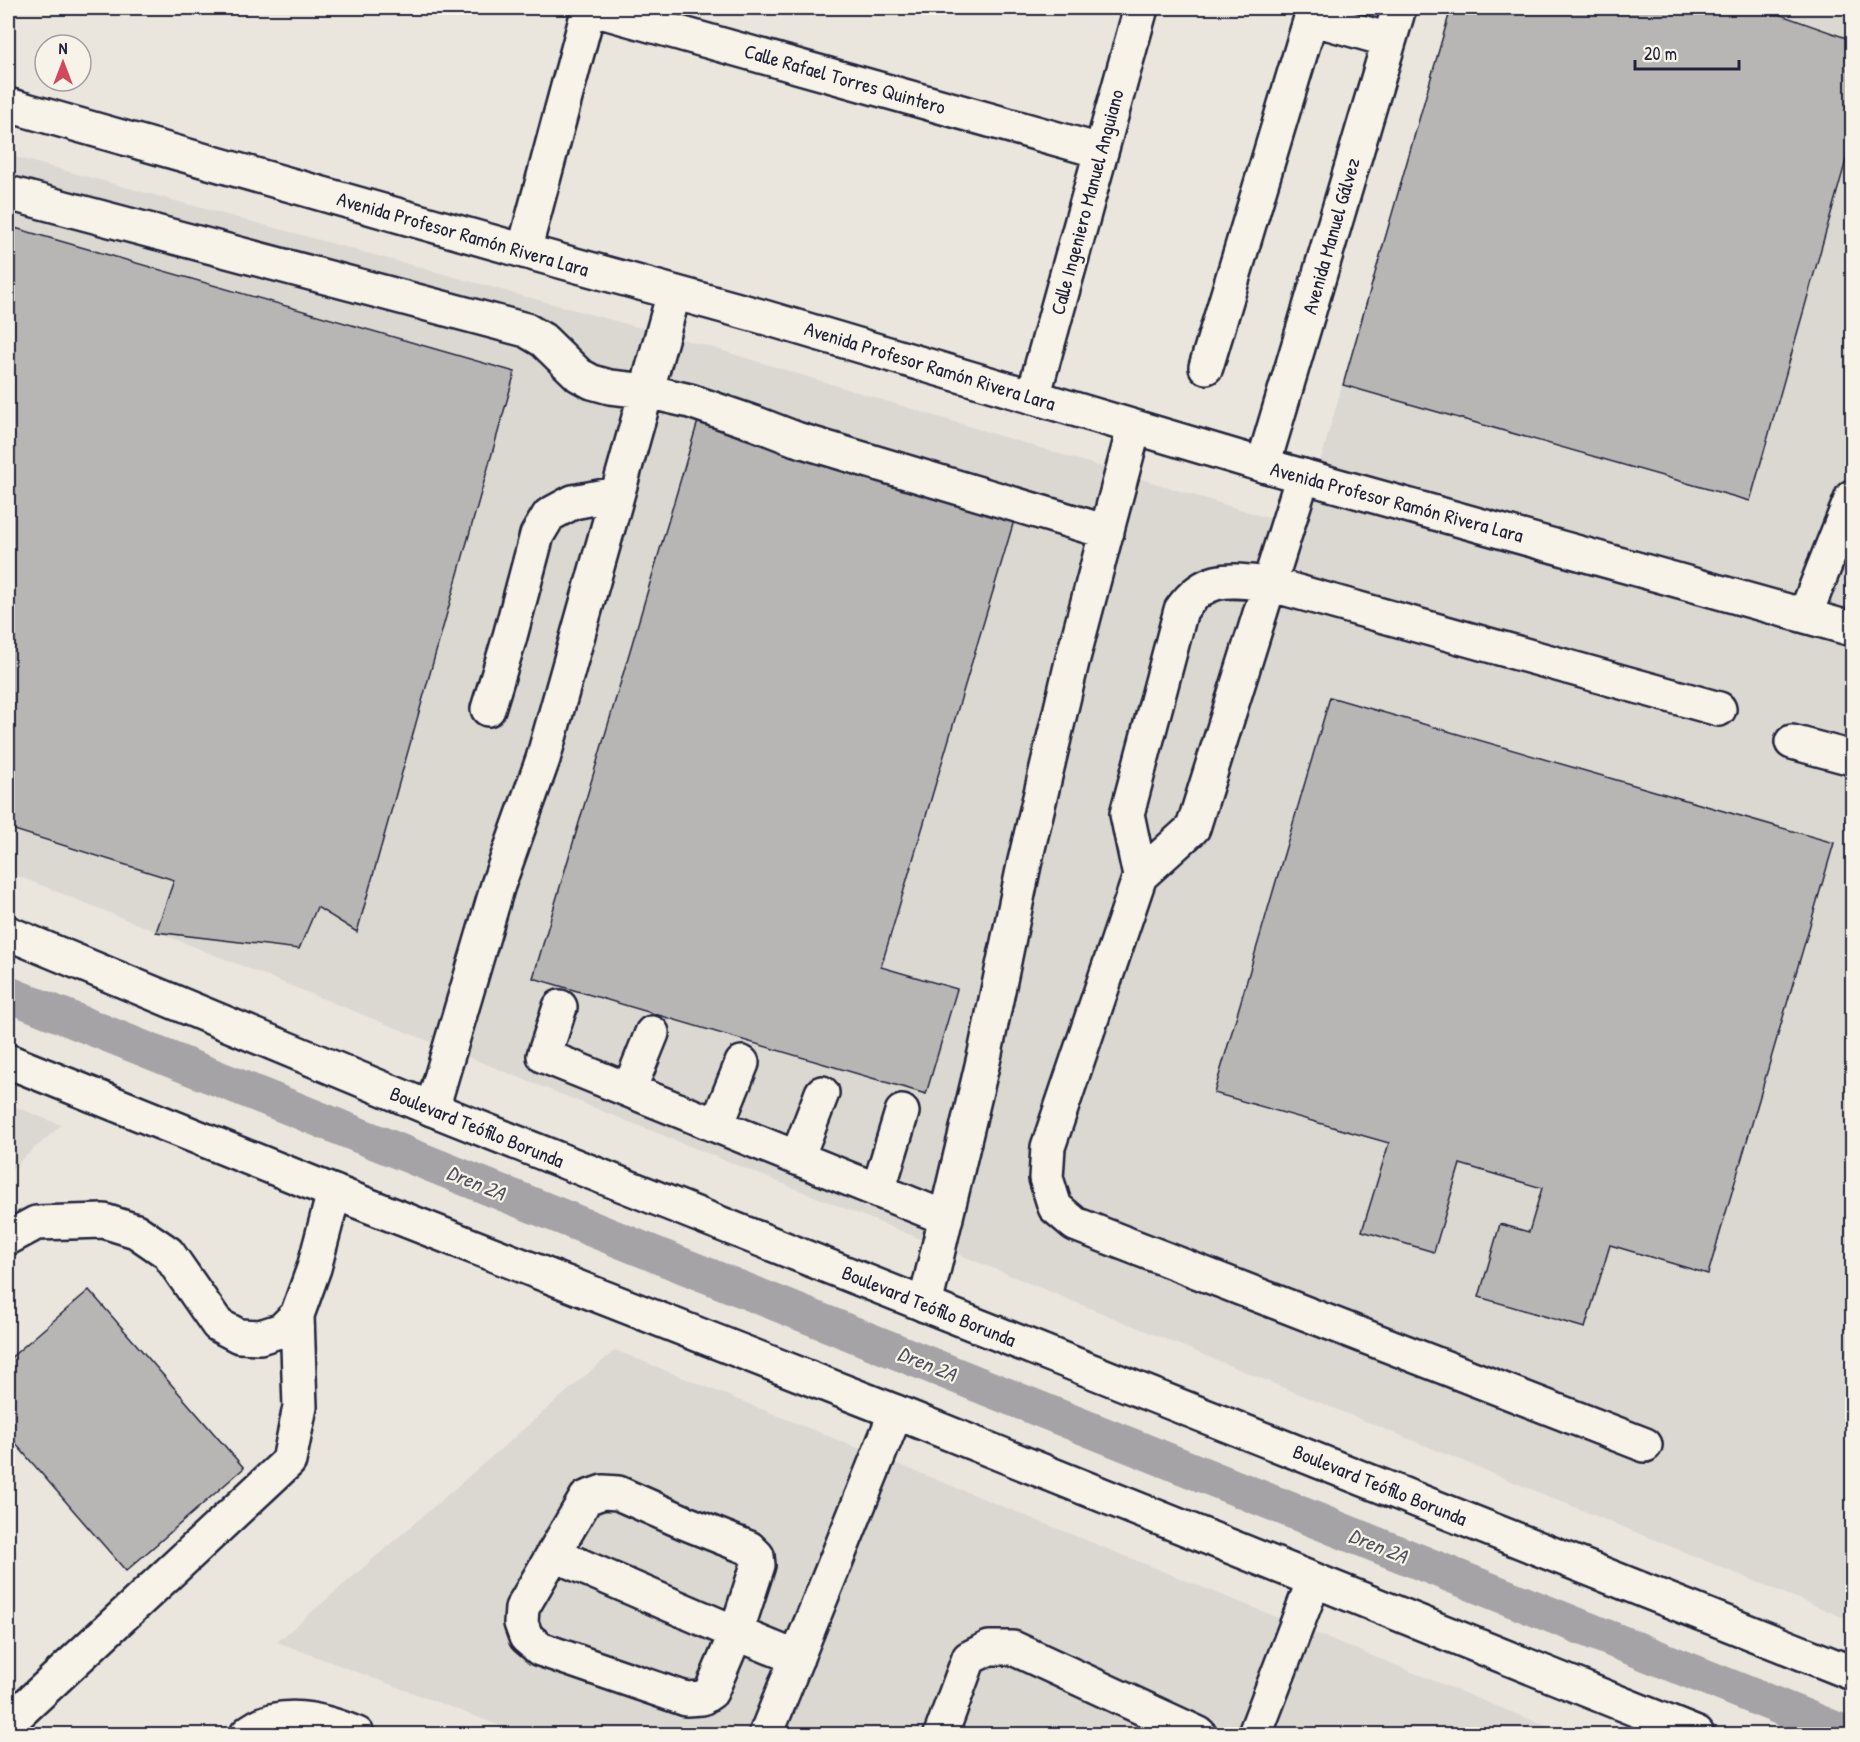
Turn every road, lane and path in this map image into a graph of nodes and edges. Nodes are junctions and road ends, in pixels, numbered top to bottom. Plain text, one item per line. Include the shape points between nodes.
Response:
1 (589, 8) edge
2 (1141, 8) edge
3 (1399, 8) edge
4 (1312, 13) edge
5 (1389, 40) junction
6 (8, 105) edge
7 (1100, 151) junction
8 (8, 193) edge
9 (524, 251) junction
10 (674, 293) junction
11 (1206, 367) dead end
12 (646, 392) junction
13 (1033, 397) junction
14 (1134, 428) junction
15 (1263, 465) junction
16 (1303, 476) junction
17 (616, 494) junction
18 (1852, 497) edge
19 (1107, 532) junction
20 (1269, 584) junction
21 (1806, 615) junction
22 (1852, 629) edge
23 (488, 709) dead end
24 (1719, 709) dead end
25 (1792, 742) dead end
26 (1852, 758) edge
27 (1140, 876) junction
28 (8, 933) edge
29 (560, 1007) dead end
30 (652, 1033) dead end
31 (8, 1061) edge
32 (742, 1063) dead end
33 (629, 1090) junction
34 (822, 1093) dead end
35 (432, 1109) junction
36 (902, 1112) dead end
37 (717, 1125) junction
38 (796, 1158) junction
39 (878, 1191) junction
40 (334, 1192) junction
41 (946, 1218) junction
42 (8, 1238) edge
43 (925, 1305) junction
44 (297, 1315) junction
45 (896, 1412) junction
46 (1645, 1445) dead end
47 (553, 1554) junction
48 (1314, 1580) junction
49 (736, 1633) junction
50 (796, 1658) junction
51 (1852, 1672) edge
52 (8, 1723) edge
53 (247, 1734) edge
54 (357, 1734) edge
55 (766, 1734) edge
56 (941, 1734) edge
57 (1199, 1734) edge
58 (1255, 1734) edge
59 (1697, 1734) edge

1 - 7 main road, Calle Rafael Torres Quintero
1 - 9 main road
2 - 7 main road, Calle Ingeniero Manuel Anguiano
3 - 5 main road, Avenida Manuel Gálvez
4 - 5 main road
4 - 11 main road
5 - 15 main road, Avenida Manuel Gálvez
6 - 9 main road, Avenida Profesor Ramón Rivera Lara
7 - 13 main road, Calle Ingeniero Manuel Anguiano
8 - 12 main road via 526,330 543,340 579,375 610,387
9 - 10 main road, Avenida Profesor Ramón Rivera Lara
10 - 12 main road
10 - 13 main road, Avenida Profesor Ramón Rivera Lara
12 - 17 main road
12 - 19 main road via 690,401 796,439
13 - 14 main road, Avenida Profesor Ramón Rivera Lara
14 - 15 main road, Avenida Profesor Ramón Rivera Lara
14 - 19 main road
15 - 16 main road, Avenida Profesor Ramón Rivera Lara
16 - 20 main road
16 - 21 main road, Avenida Profesor Ramón Rivera Lara
17 - 23 main road via 573,502 549,515 537,535
17 - 35 main road via 543,759 498,885
18 - 21 main road
19 - 41 main road via 1024,865 986,1053
20 - 24 main road
20 - 27 main road via 1193,828
20 - 27 main road via 1228,580 1206,585 1181,610 1127,814
21 - 22 main road, Avenida Profesor Ramón Rivera Lara
25 - 26 main road
27 - 46 main road via 1048,1147 1046,1178 1055,1208 1075,1224
28 - 35 main road, Boulevard Teófilo Borunda
29 - 33 main road via 544,1056
30 - 33 main road
31 - 40 main road
32 - 37 main road
33 - 37 main road
34 - 38 main road
35 - 43 main road, Boulevard Teófilo Borunda
36 - 39 main road
37 - 38 main road
38 - 39 main road
39 - 41 main road
40 - 44 main road
40 - 45 main road
41 - 43 main road
42 - 44 main road via 36,1223 104,1221 136,1230 168,1253 218,1324 240,1336 260,1337 282,1330
43 - 51 main road, Boulevard Teófilo Borunda
44 - 52 main road via 300,1407 289,1461
45 - 48 main road
45 - 50 main road
47 - 49 main road
47 - 49 main road via 586,1498 603,1492 618,1493 749,1548 757,1556 758,1565
47 - 49 main road via 522,1608 521,1623 526,1637 540,1649 686,1699 702,1698 711,1692
48 - 58 main road
48 - 59 main road
49 - 50 main road
50 - 55 main road
53 - 54 main road via 278,1719 306,1719
56 - 57 main road via 969,1658 989,1648 1013,1648

